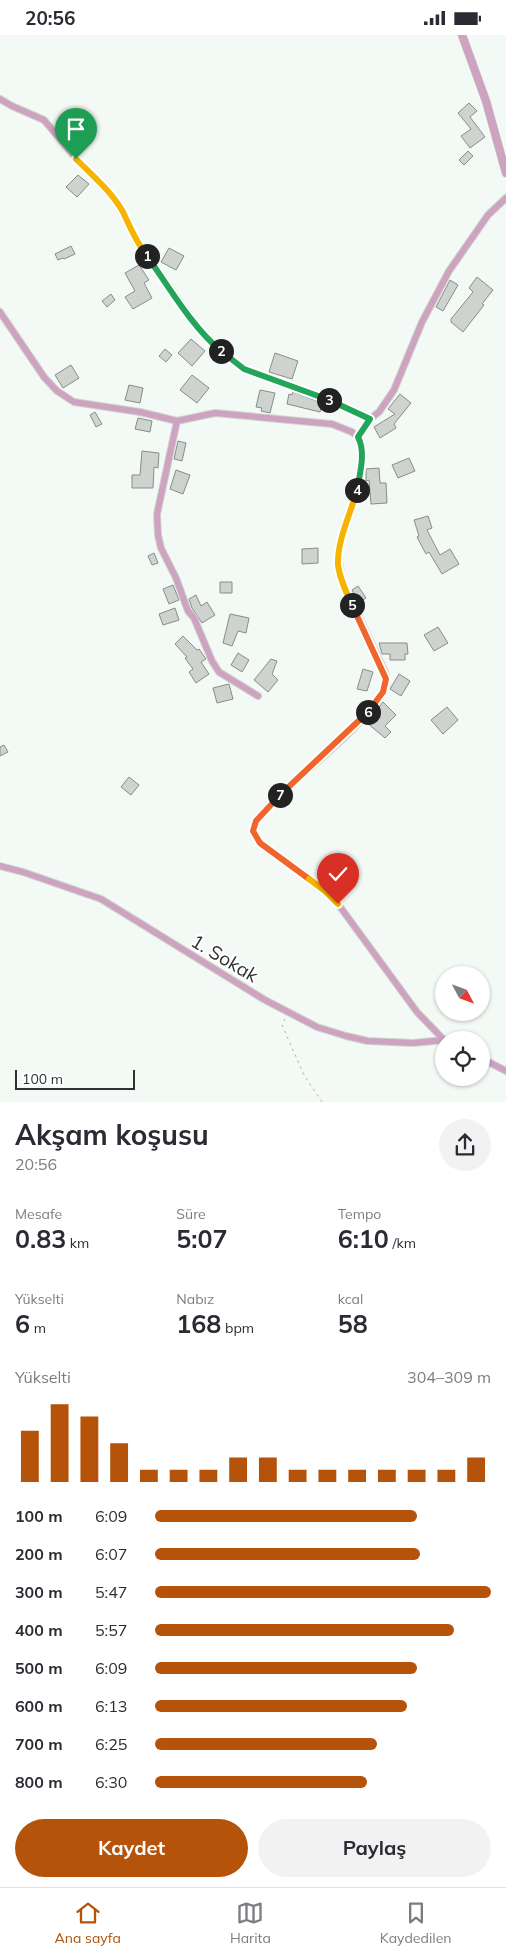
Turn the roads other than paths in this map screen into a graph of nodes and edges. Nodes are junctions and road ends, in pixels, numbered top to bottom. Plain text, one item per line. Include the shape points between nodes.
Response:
1 (462, 35) edge
2 (0, 99) edge
3 (506, 173) edge
4 (506, 198) edge
5 (0, 312) edge
6 (370, 419) junction
7 (177, 421) junction
8 (358, 437) junction
9 (258, 696) dead end
10 (0, 866) edge
11 (435, 1031) edge
12 (435, 1041) edge
13 (490, 1063) edge
14 (506, 1071) edge

1 - 3 street via 486,101
2 - 6 street via 44,120 114,199 134,239 195,323 217,347 244,369
4 - 6 street via 488,215 449,271 422,322 394,391
5 - 7 street via 44,377 66,398 82,405 140,412
6 - 8 street
7 - 8 street via 214,413 332,424 352,431
7 - 9 street via 158,514 161,548 219,672
8 - 11 street via 362,457 358,490 340,545 338,566 345,589 385,672 385,685 360,721 272,803 256,821 253,831 260,843 338,904 417,1012
10 - 12 street, 1. Sokak via 101,899 288,1013 332,1032 368,1041
13 - 14 street

